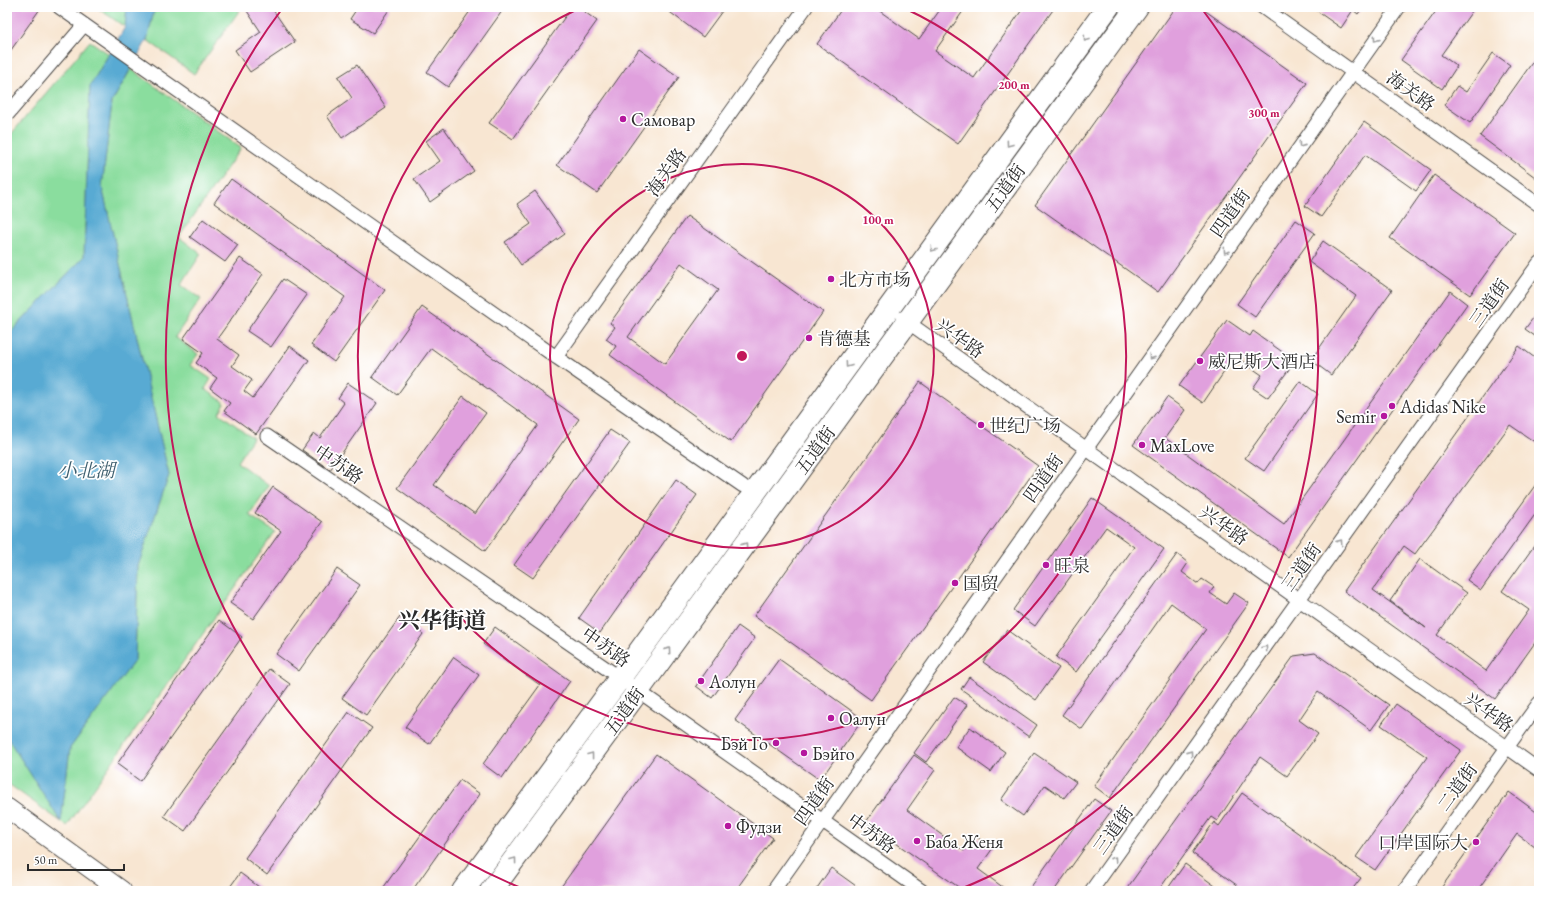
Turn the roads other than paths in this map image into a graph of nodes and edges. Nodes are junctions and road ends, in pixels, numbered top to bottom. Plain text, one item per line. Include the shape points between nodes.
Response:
1 (59, 7) edge
2 (806, 7) edge
3 (1108, 7) edge
4 (1137, 7) edge
5 (1262, 7) edge
6 (1399, 7) edge
7 (84, 25) junction
8 (1352, 72) junction
9 (7, 115) edge
10 (1539, 205) edge
11 (1539, 263) edge
12 (890, 308) junction
13 (907, 322) junction
14 (556, 357) junction
15 (267, 436) dead end
16 (1086, 449) junction
17 (743, 486) dead end
18 (1299, 600) junction
19 (620, 678) junction
20 (638, 691) junction
21 (1539, 703) edge
22 (1508, 748) junction
23 (1539, 770) edge
24 (7, 808) edge
25 (823, 820) junction
26 (122, 891) edge
27 (464, 891) edge
28 (491, 891) edge
29 (773, 891) edge
30 (922, 891) edge
31 (1091, 891) edge
32 (1404, 891) edge

1 - 7 street
2 - 14 street, 海关路
3 -> 12 highway, 五道街
4 - 13 highway, 五道街
5 - 8 street, 海关路
6 -> 8 street, 四道街
7 - 9 street
7 - 14 street
8 - 10 street, 海关路
8 -> 16 street, 四道街
18 -> 11 street, 三道街
12 - 13 street, 兴华路
12 -> 19 highway, 五道街
13 - 16 street, 兴华路
20 -> 13 highway, 五道街
14 - 17 street
15 - 19 street, 中苏路
16 - 18 street, 兴华路
16 - 25 street, 四道街
18 - 22 street, 兴华路
31 -> 18 street, 三道街
19 - 20 street, 中苏路
19 - 27 highway, 五道街
20 - 25 street, 中苏路
28 -> 20 highway, 五道街
21 - 22 street, 二道街
22 - 23 street, 兴华路
22 - 32 street, 二道街
24 - 26 street
25 - 29 street, 四道街
25 - 30 street, 中苏路

